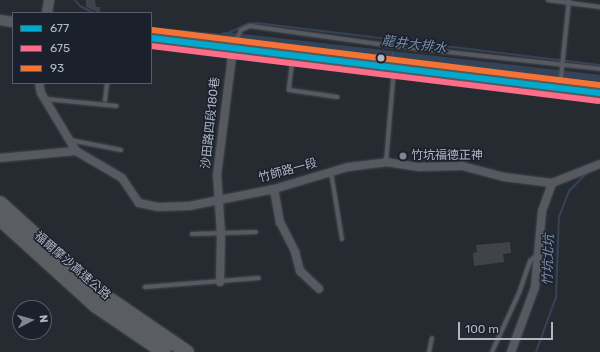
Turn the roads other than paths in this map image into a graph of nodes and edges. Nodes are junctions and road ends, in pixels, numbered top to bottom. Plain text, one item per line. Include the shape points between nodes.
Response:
1 (48, 0) edge
2 (548, 0) edge
3 (569, 2) edge
4 (600, 7) edge
5 (47, 12) edge
6 (0, 20) edge
7 (12, 22) edge
8 (152, 38) edge
9 (233, 48) junction
10 (293, 55) junction
11 (394, 65) junction
12 (562, 65) junction
13 (600, 68) edge
14 (39, 84) edge
15 (107, 84) edge
16 (560, 84) junction
17 (600, 92) edge
18 (338, 97) dead end
19 (46, 99) junction
20 (105, 100) dead end
21 (117, 106) dead end
22 (68, 140) junction
23 (121, 150) dead end
24 (76, 151) junction
25 (0, 158) edge
26 (386, 162) junction
27 (600, 164) edge
28 (331, 172) junction
29 (552, 183) junction
30 (274, 189) junction
31 (219, 200) junction
32 (0, 203) edge
33 (0, 219) edge
34 (256, 232) dead end
35 (221, 233) junction
36 (192, 234) dead end
37 (342, 239) dead end
38 (537, 255) junction
39 (259, 278) dead end
40 (220, 282) junction
41 (145, 287) dead end
42 (319, 289) dead end
43 (432, 338) dead end
44 (164, 352) edge
45 (186, 352) edge
46 (429, 352) edge
47 (492, 352) edge
48 (512, 352) edge

1 - 5 street
2 - 3 lane
3 - 4 lane
3 - 12 lane
6 - 7 street
8 - 9 street
9 - 10 street
9 - 12 lane via 241,30 250,26
9 - 31 street, 沙田路四段180巷 via 217,175
10 - 11 street
10 - 18 lane via 290,90
11 - 16 street
11 - 26 lane
12 - 13 lane
12 - 16 lane
14 - 19 street, 竹師路一段 via 41,93
15 - 20 lane
16 - 17 street
19 - 21 lane
19 - 22 street, 竹師路一段
22 - 23 lane
22 - 24 street, 竹師路一段
24 - 25 street
24 - 31 street, 竹師路一段 via 122,178 139,203 167,208
26 - 28 street, 竹師路一段
26 - 29 street, 竹師路一段 via 419,167 462,166 504,177
27 - 29 street, 竹師路一段
28 - 30 street, 竹師路一段
28 - 37 lane
29 - 38 street via 542,211
30 - 31 street, 竹師路一段
30 - 42 street via 280,222 295,252 300,272
31 - 35 street, 沙田路四段180巷
32 - 45 highway, 福爾摩沙高速公路 via 96,290
33 - 44 highway, 福爾摩沙高速公路 via 96,306
34 - 35 lane
35 - 36 lane
35 - 40 street, 沙田路四段180巷
38 - 47 lane via 530,261
38 - 48 street via 535,287
39 - 40 lane
40 - 41 lane
43 - 46 lane

